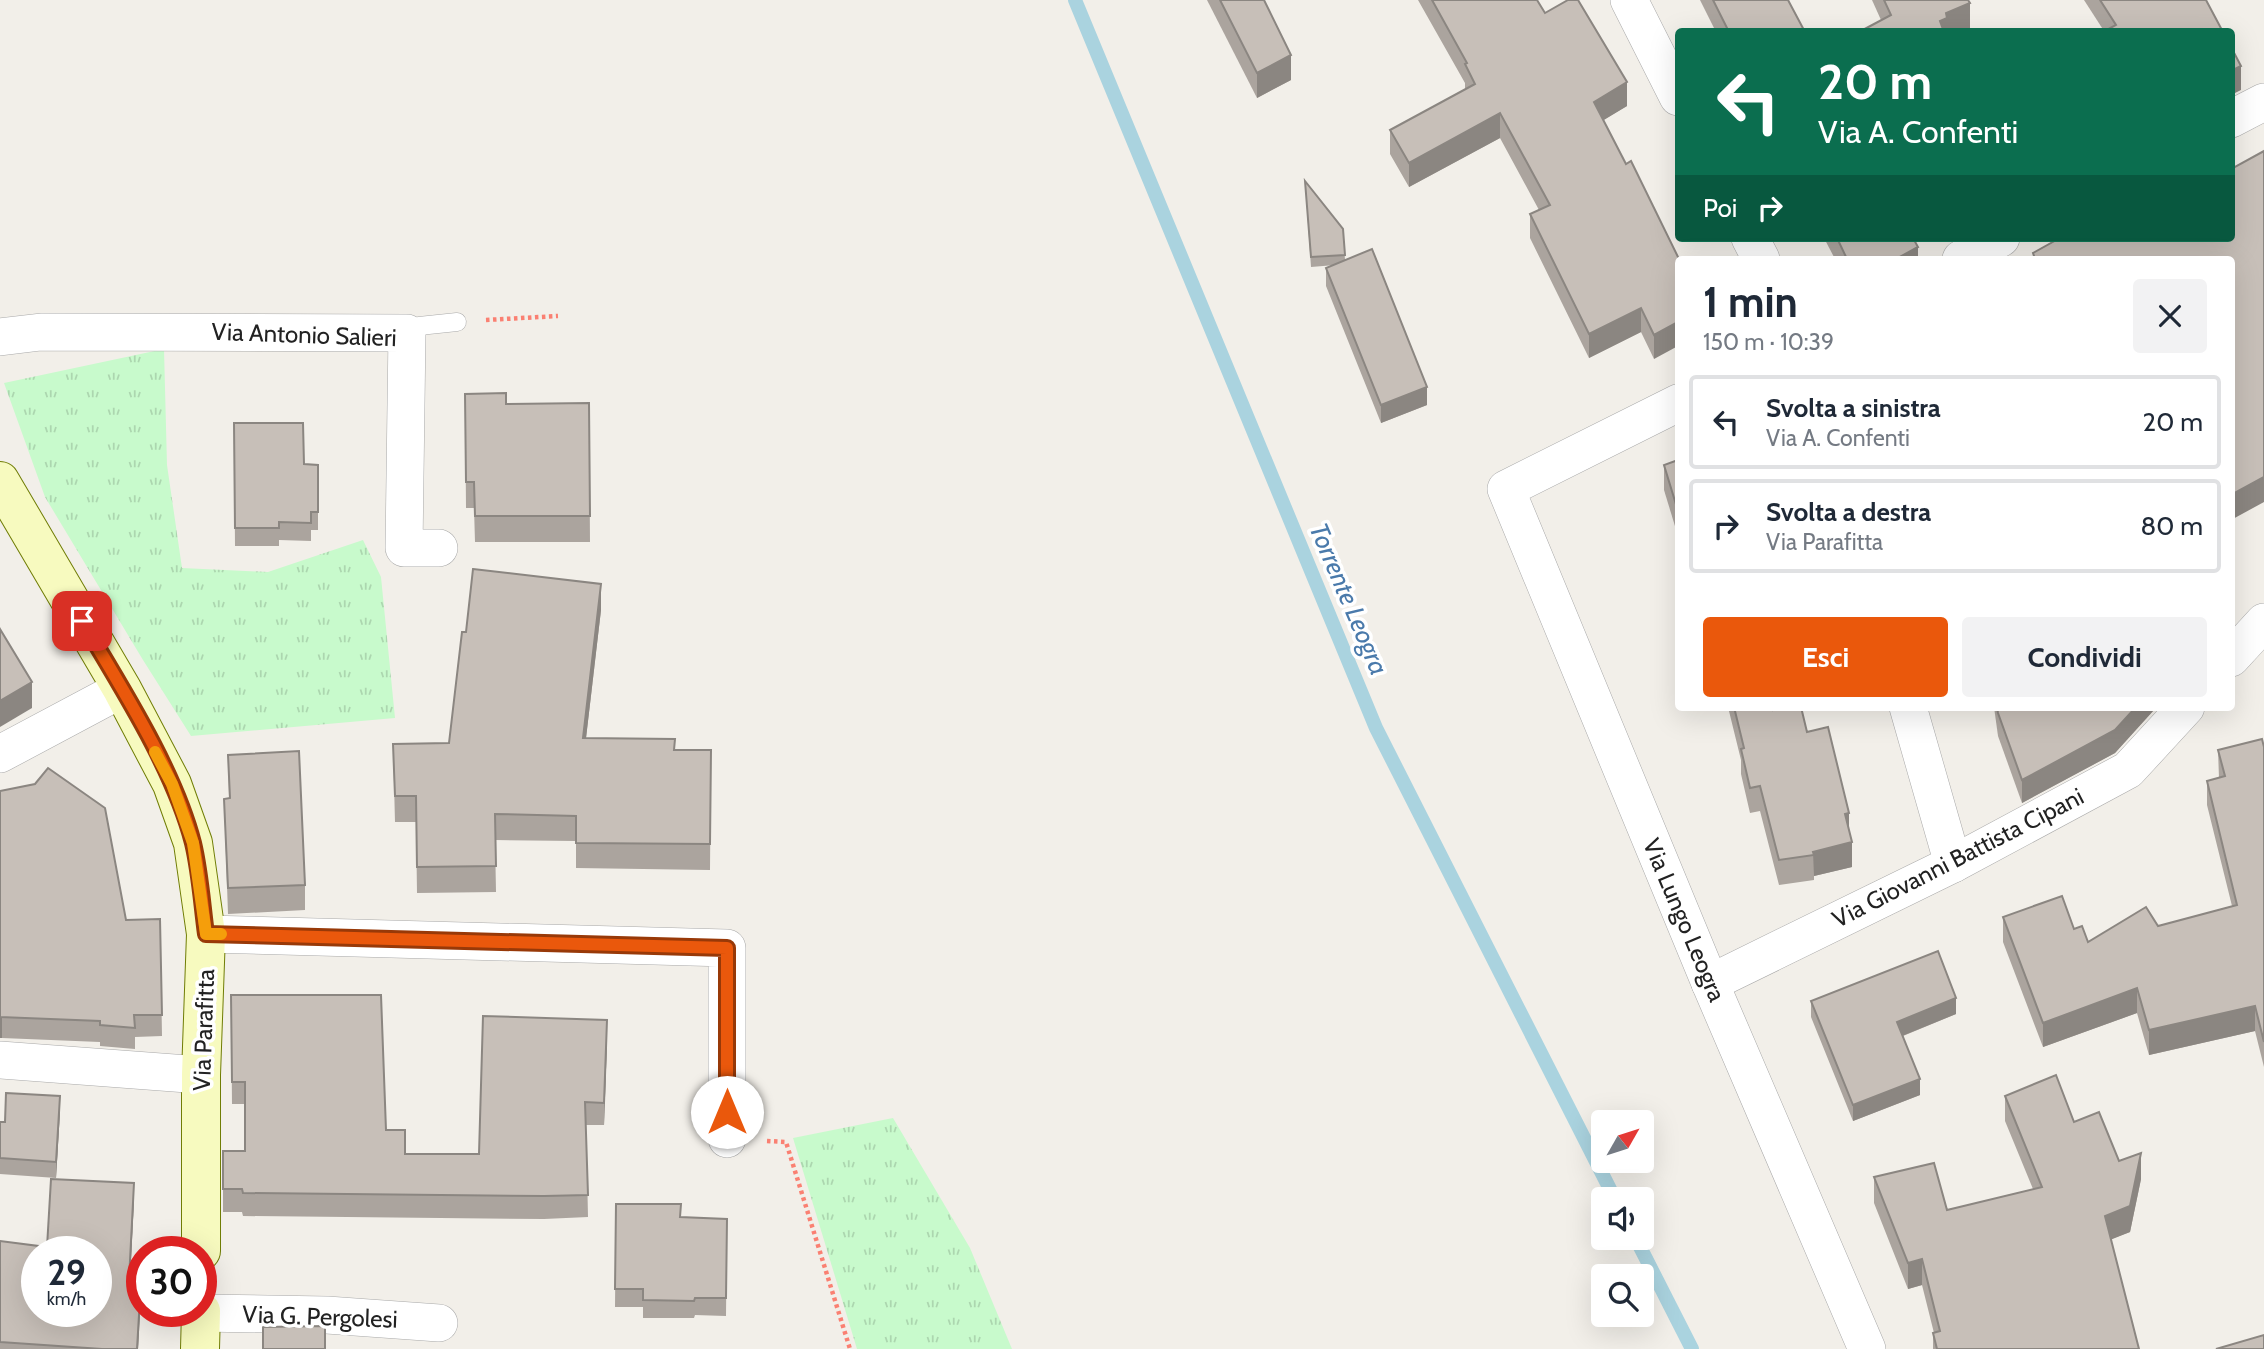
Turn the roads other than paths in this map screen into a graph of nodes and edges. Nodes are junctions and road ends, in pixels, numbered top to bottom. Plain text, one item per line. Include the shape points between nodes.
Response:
1 (1629, 0) edge
2 (1675, 91) edge
3 (2264, 102) edge
4 (2235, 117) edge
5 (1993, 242) edge
6 (1967, 256) edge
7 (457, 322) road end
8 (407, 333) junction
9 (0, 337) edge
10 (1675, 404) edge
11 (0, 481) edge
12 (439, 548) dead end
13 (2264, 622) edge
14 (2235, 654) edge
15 (122, 689) junction
16 (1909, 711) edge
17 (2182, 711) edge
18 (0, 754) edge
19 (1953, 864) junction
20 (206, 934) junction
21 (1710, 983) junction
22 (0, 1060) edge
23 (201, 1075) junction
24 (727, 1139) road end
25 (201, 1236) edge
26 (217, 1323) edge
27 (439, 1323) dead end
28 (1867, 1349) edge

1 - 2 street
3 - 4 street
5 - 6 street
7 - 8 lane via 419,326
8 - 9 street, Via Antonio Salieri via 41,332
8 - 12 street, Via Antonio Salieri via 404,548
10 - 21 street, Via Lungo Leogra via 1506,489
11 - 15 street, Via Parafitta
13 - 14 street
15 - 18 street
15 - 20 street, Via Parafitta via 172,784 193,843
16 - 19 street
17 - 19 street, Via Giovanni Battista Cipani via 2128,770
19 - 21 street, Via Giovanni Battista Cipani
20 - 23 street, Via Parafitta
20 - 24 street via 727,948
21 - 28 street, Via Lungo Leogra
22 - 23 street
23 - 25 street, Via Parafitta
26 - 27 street, Via G. Pergolesi via 327,1315

